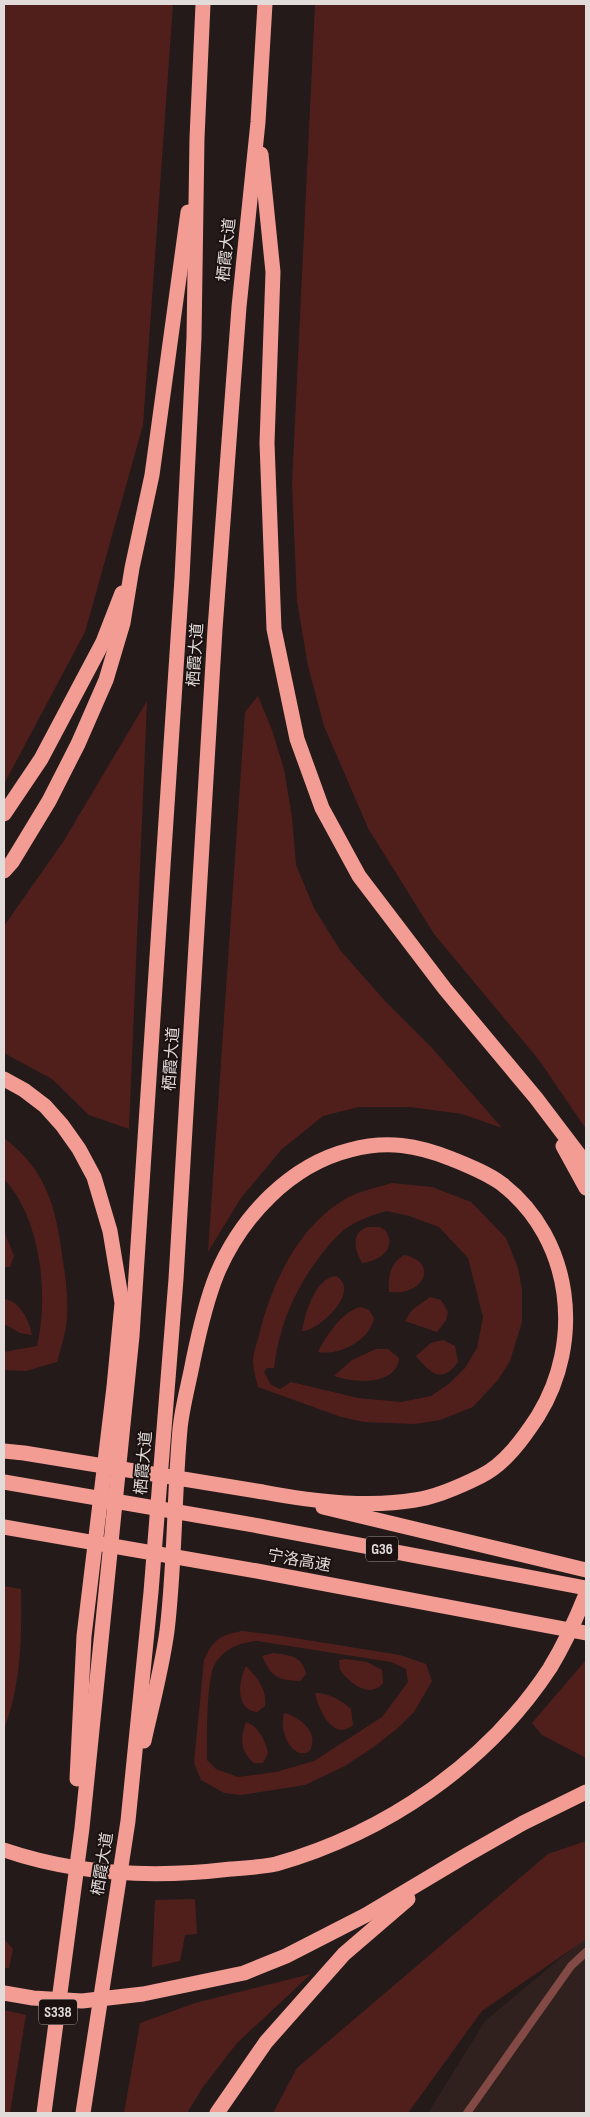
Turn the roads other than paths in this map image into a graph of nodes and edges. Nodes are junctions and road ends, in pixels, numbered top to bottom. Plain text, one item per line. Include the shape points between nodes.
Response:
1 (203, 4) edge
2 (265, 4) edge
3 (258, 122) junction
4 (197, 138) junction
5 (132, 568) junction
6 (4, 814) edge
7 (4, 871) edge
8 (4, 1079) edge
9 (536, 1098) junction
10 (586, 1164) edge
11 (586, 1188) edge
12 (4, 1450) edge
13 (11, 1483) edge
14 (287, 1496) junction
15 (9, 1528) edge
16 (586, 1570) edge
17 (586, 1588) edge
18 (586, 1594) edge
19 (586, 1633) edge
20 (586, 1792) edge
21 (128, 1820) junction
22 (4, 1850) edge
23 (465, 1856) junction
24 (71, 1910) junction
25 (586, 1952) edge
26 (4, 1993) edge
27 (44, 2113) edge
28 (83, 2113) edge
29 (217, 2113) edge
30 (467, 2113) edge

1 - 4 highway, 栖霞大道
2 - 3 highway, 栖霞大道
3 - 9 highway via 273,272 268,443 274,629 297,739 322,808 359,876 445,989
3 - 21 highway, 栖霞大道 via 239,307 215,628 176,1278 152,1582
4 - 5 highway via 166,385 152,475
4 - 24 highway, 栖霞大道 via 194,338 182,578 132,1336
5 - 6 highway via 103,642 74,698 41,759
5 - 7 highway via 123,623 106,680 49,801
8 - 24 highway via 24,1090 62,1125 90,1170 110,1231 122,1303 84,1636
9 - 10 highway
9 - 11 highway
12 - 14 highway
13 - 17 highway, 宁洛高速 / G36
14 - 16 highway via 332,1510
14 - 21 highway via 376,1504 418,1500 484,1475 509,1454 529,1430 557,1376 565,1346 567,1311 562,1279 552,1248 524,1204 501,1183 475,1168 432,1151 401,1144 371,1144 314,1163 286,1182 245,1225 231,1247 218,1273 198,1337 180,1425 166,1633
15 - 19 highway, 宁洛高速
18 - 22 highway via 550,1668 508,1722 470,1758 403,1810 374,1825 274,1864 193,1874 85,1870
20 - 23 highway
21 - 28 highway, 栖霞大道 / S338
23 - 26 highway via 366,1915 244,1974 143,1994 82,2001
23 - 29 highway via 399,1905 344,1954 266,2042
24 - 27 highway, 栖霞大道 / S338
25 - 30 lane via 571,1966

